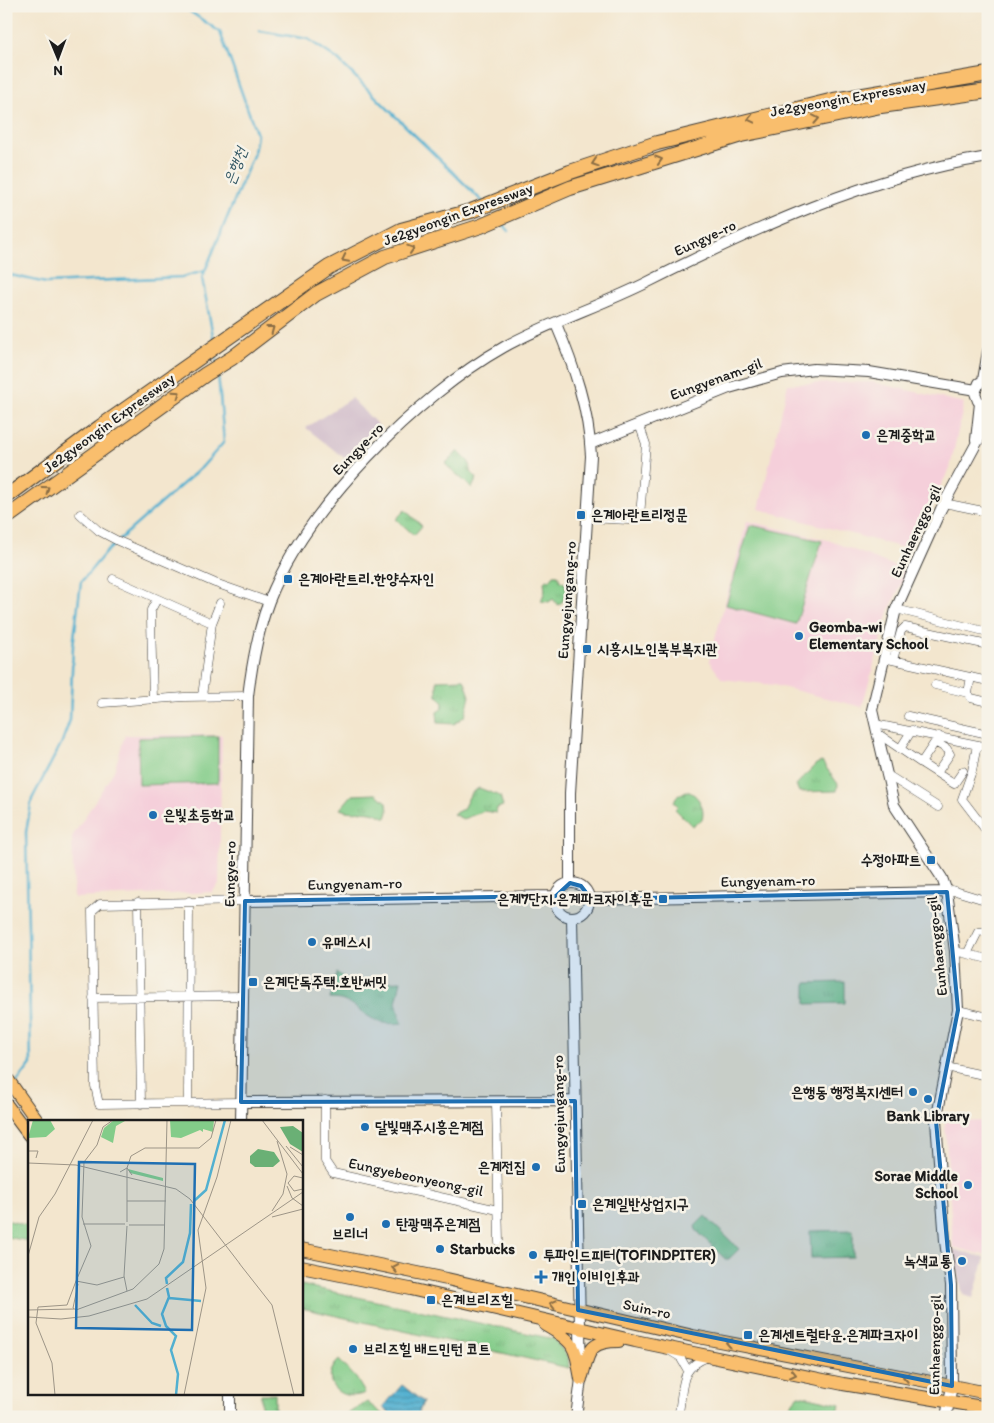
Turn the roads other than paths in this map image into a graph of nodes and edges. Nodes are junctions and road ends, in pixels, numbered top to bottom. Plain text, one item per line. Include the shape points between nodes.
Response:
1 (988, 74) edge
2 (988, 91) edge
3 (988, 157) edge
4 (556, 324) junction
5 (988, 351) edge
6 (985, 380) edge
7 (976, 390) junction
8 (984, 405) edge
9 (988, 422) edge
10 (640, 424) junction
11 (590, 444) junction
12 (975, 446) junction
13 (6, 497) edge
14 (944, 503) junction
15 (988, 512) edge
16 (80, 514) dead end
17 (6, 518) edge
18 (588, 518) junction
19 (113, 579) dead end
20 (157, 599) junction
21 (269, 602) junction
22 (220, 603) dead end
23 (896, 609) junction
24 (212, 623) junction
25 (988, 632) edge
26 (988, 645) edge
27 (888, 659) junction
28 (971, 677) junction
29 (988, 681) edge
30 (935, 685) dead end
31 (968, 693) junction
32 (202, 696) junction
33 (248, 696) junction
34 (152, 699) junction
35 (988, 702) edge
36 (102, 703) dead end
37 (908, 716) dead end
38 (876, 729) junction
39 (912, 730) junction
40 (988, 734) edge
41 (937, 739) junction
42 (977, 745) junction
43 (988, 747) edge
44 (900, 749) junction
45 (921, 763) junction
46 (963, 770) dead end
47 (937, 773) junction
48 (886, 774) junction
49 (938, 807) dead end
50 (988, 833) edge
51 (570, 883) junction
52 (947, 892) junction
53 (556, 896) junction
54 (589, 899) junction
55 (189, 901) junction
56 (245, 901) junction
57 (988, 901) edge
58 (138, 902) junction
59 (572, 917) junction
60 (988, 931) edge
61 (955, 951) junction
62 (967, 954) junction
63 (988, 959) edge
64 (188, 996) junction
65 (242, 996) junction
66 (93, 998) junction
67 (140, 998) junction
68 (958, 1010) junction
69 (988, 1017) edge
70 (946, 1067) junction
71 (988, 1076) edge
72 (6, 1077) edge
73 (325, 1100) junction
74 (575, 1100) junction
75 (241, 1102) junction
76 (496, 1102) junction
77 (188, 1103) junction
78 (141, 1104) junction
79 (9, 1109) edge
80 (37, 1120) edge
81 (241, 1120) edge
82 (28, 1134) edge
83 (498, 1210) junction
84 (498, 1242) dead end
85 (302, 1249) edge
86 (302, 1268) edge
87 (578, 1310) junction
88 (538, 1318) junction
89 (579, 1327) junction
90 (635, 1341) junction
91 (666, 1348) junction
92 (708, 1357) junction
93 (688, 1369) junction
94 (581, 1379) junction
95 (952, 1386) junction
96 (987, 1393) edge
97 (230, 1396) edge
98 (949, 1402) junction
99 (988, 1408) edge
100 (679, 1412) dead end
101 (230, 1417) edge
102 (576, 1417) edge
103 (946, 1417) edge

1 -> 13 highway, Je2gyeongin Expressway via 834,100 734,122 657,143 570,172 471,211 401,230 329,267
17 -> 2 highway, Je2gyeongin Expressway via 232,358 316,294 385,258 481,226 595,180 741,135 881,106
3 - 4 street, Eungye-ro via 910,175 830,202 731,242
4 - 11 street, Eungyejungang-ro via 578,383
4 - 21 street, Eungye-ro via 529,334 480,361 419,409 357,471 315,520 290,559
5 - 6 street
6 - 7 street
7 - 8 street, Eunhaenggo-gil via 976,398
7 - 10 street, Eungyenam-gil via 869,372 814,369 757,379
8 - 12 street, Eunhaenggo-gil
9 - 12 street, Eunhaenggo-gil
10 - 11 street, Eungyenam-gil
10 - 18 street via 646,444 640,516 629,520
11 - 18 street, Eungyejungang-ro
12 - 14 street, Eunhaenggo-gil
14 - 15 street
14 - 23 street, Eunhaenggo-gil
16 - 21 street via 99,531 125,544
18 - 51 street, Eungyejungang-ro via 570,793
19 - 20 street
20 - 24 street
20 - 34 street via 151,610
21 - 33 street, Eungye-ro
22 - 24 street
23 - 25 street
23 - 27 street, Eunhaenggo-gil
24 - 32 street
26 - 27 street via 905,627
27 - 28 street
27 - 38 street, Eunhaenggo-gil via 874,698 872,710
28 - 29 street
28 - 31 street
30 - 31 street
31 - 35 street via 971,698
32 - 33 street
32 - 34 street
33 - 56 street, Eungye-ro
34 - 36 street
37 - 40 street
38 - 39 street
38 - 44 street
38 - 48 street, Eunhaenggo-gil
39 - 41 street
39 - 44 street
41 - 42 street
41 - 45 street
41 - 47 street via 950,754
42 - 43 street
42 - 50 street via 962,800
44 - 45 street
45 - 47 street
46 - 47 street via 954,784
48 - 49 street
48 - 52 street, Eunhaenggo-gil via 894,805 942,878
51 - 53 street
51 - 54 street via 581,886
52 - 54 street, Eungyenam-ro
52 - 57 street via 952,890
52 - 61 street, Eunhaenggo-gil
53 - 56 street, Eungyenam-ro
53 - 59 street via 558,910
54 - 59 street via 582,914
55 - 56 street
55 - 58 street
55 - 64 street
56 - 65 street, Eungye-ro
58 - 66 street via 94,907
58 - 67 street
59 - 74 street, Eungyejungang-ro
60 - 62 street via 978,932
61 - 62 street
61 - 68 street, Eunhaenggo-gil
62 - 63 street
64 - 65 street
64 - 67 street
64 - 77 street
65 - 75 street, Eungye-ro
66 - 67 street
66 - 78 street via 95,1086 99,1104
67 - 78 street
68 - 69 street
68 - 70 street, Eunhaenggo-gil
70 - 71 street
70 - 95 street, Eunhaenggo-gil via 936,1136 951,1285
72 - 80 main road
73 - 75 street
73 - 76 street
73 - 83 street, Eungyebeonyeong-gil via 325,1161 333,1174
74 - 76 street
74 - 87 street, Eungyejungang-ro
75 - 77 street
75 - 81 street, Eungye-ro
76 - 83 street, Eungyebeonyeong-gil
77 - 78 street
79 - 82 main road
83 - 84 street, Eungyebeonyeong-gil
87 -> 85 main road, Suin-ro
86 - 88 main road
87 - 89 street, Eungyejungang-ro
95 -> 87 main road, Suin-ro via 693,1336
88 - 89 main road
88 - 94 main road via 573,1345
89 - 90 main road
89 - 94 street, Eungyejungang-ro
90 - 91 main road
90 - 94 main road via 605,1341 594,1346
91 - 92 main road
91 - 93 street via 680,1357
92 - 93 street
92 -> 98 main road
93 - 100 street
94 - 102 street
95 - 96 main road, Suin-ro
95 - 98 street, Eunhaenggo-gil
97 - 101 street
98 - 99 main road
98 - 103 street, Eunhaenggo-gil

